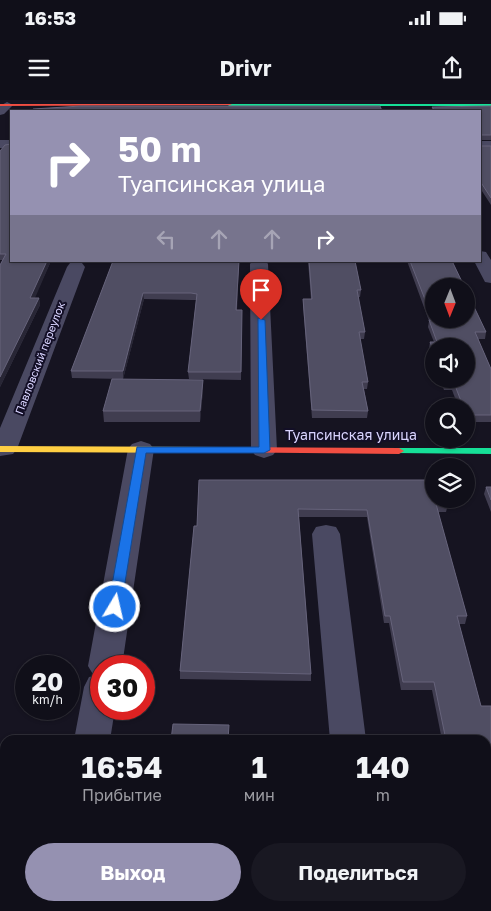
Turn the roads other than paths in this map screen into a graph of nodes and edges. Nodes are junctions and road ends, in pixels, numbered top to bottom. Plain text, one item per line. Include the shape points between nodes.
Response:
1 (491, 105) edge
2 (2, 107) edge
3 (404, 108) edge
4 (481, 258) edge
5 (259, 264) dead end
6 (76, 267) dead end
7 (491, 278) edge
8 (2, 449) edge
9 (141, 450) junction
10 (264, 450) junction
11 (491, 451) edge
12 (326, 534) dead end
13 (107, 655) edge
14 (95, 720) edge
15 (93, 735) edge
16 (347, 735) edge

1 - 3 street
2 - 3 street
4 - 7 street
5 - 10 street
6 - 8 street, Павловский переулок
8 - 9 street, Туапсинская улица
9 - 10 street, Туапсинская улица
9 - 13 street
10 - 11 street, Туапсинская улица
12 - 16 street
14 - 15 street

